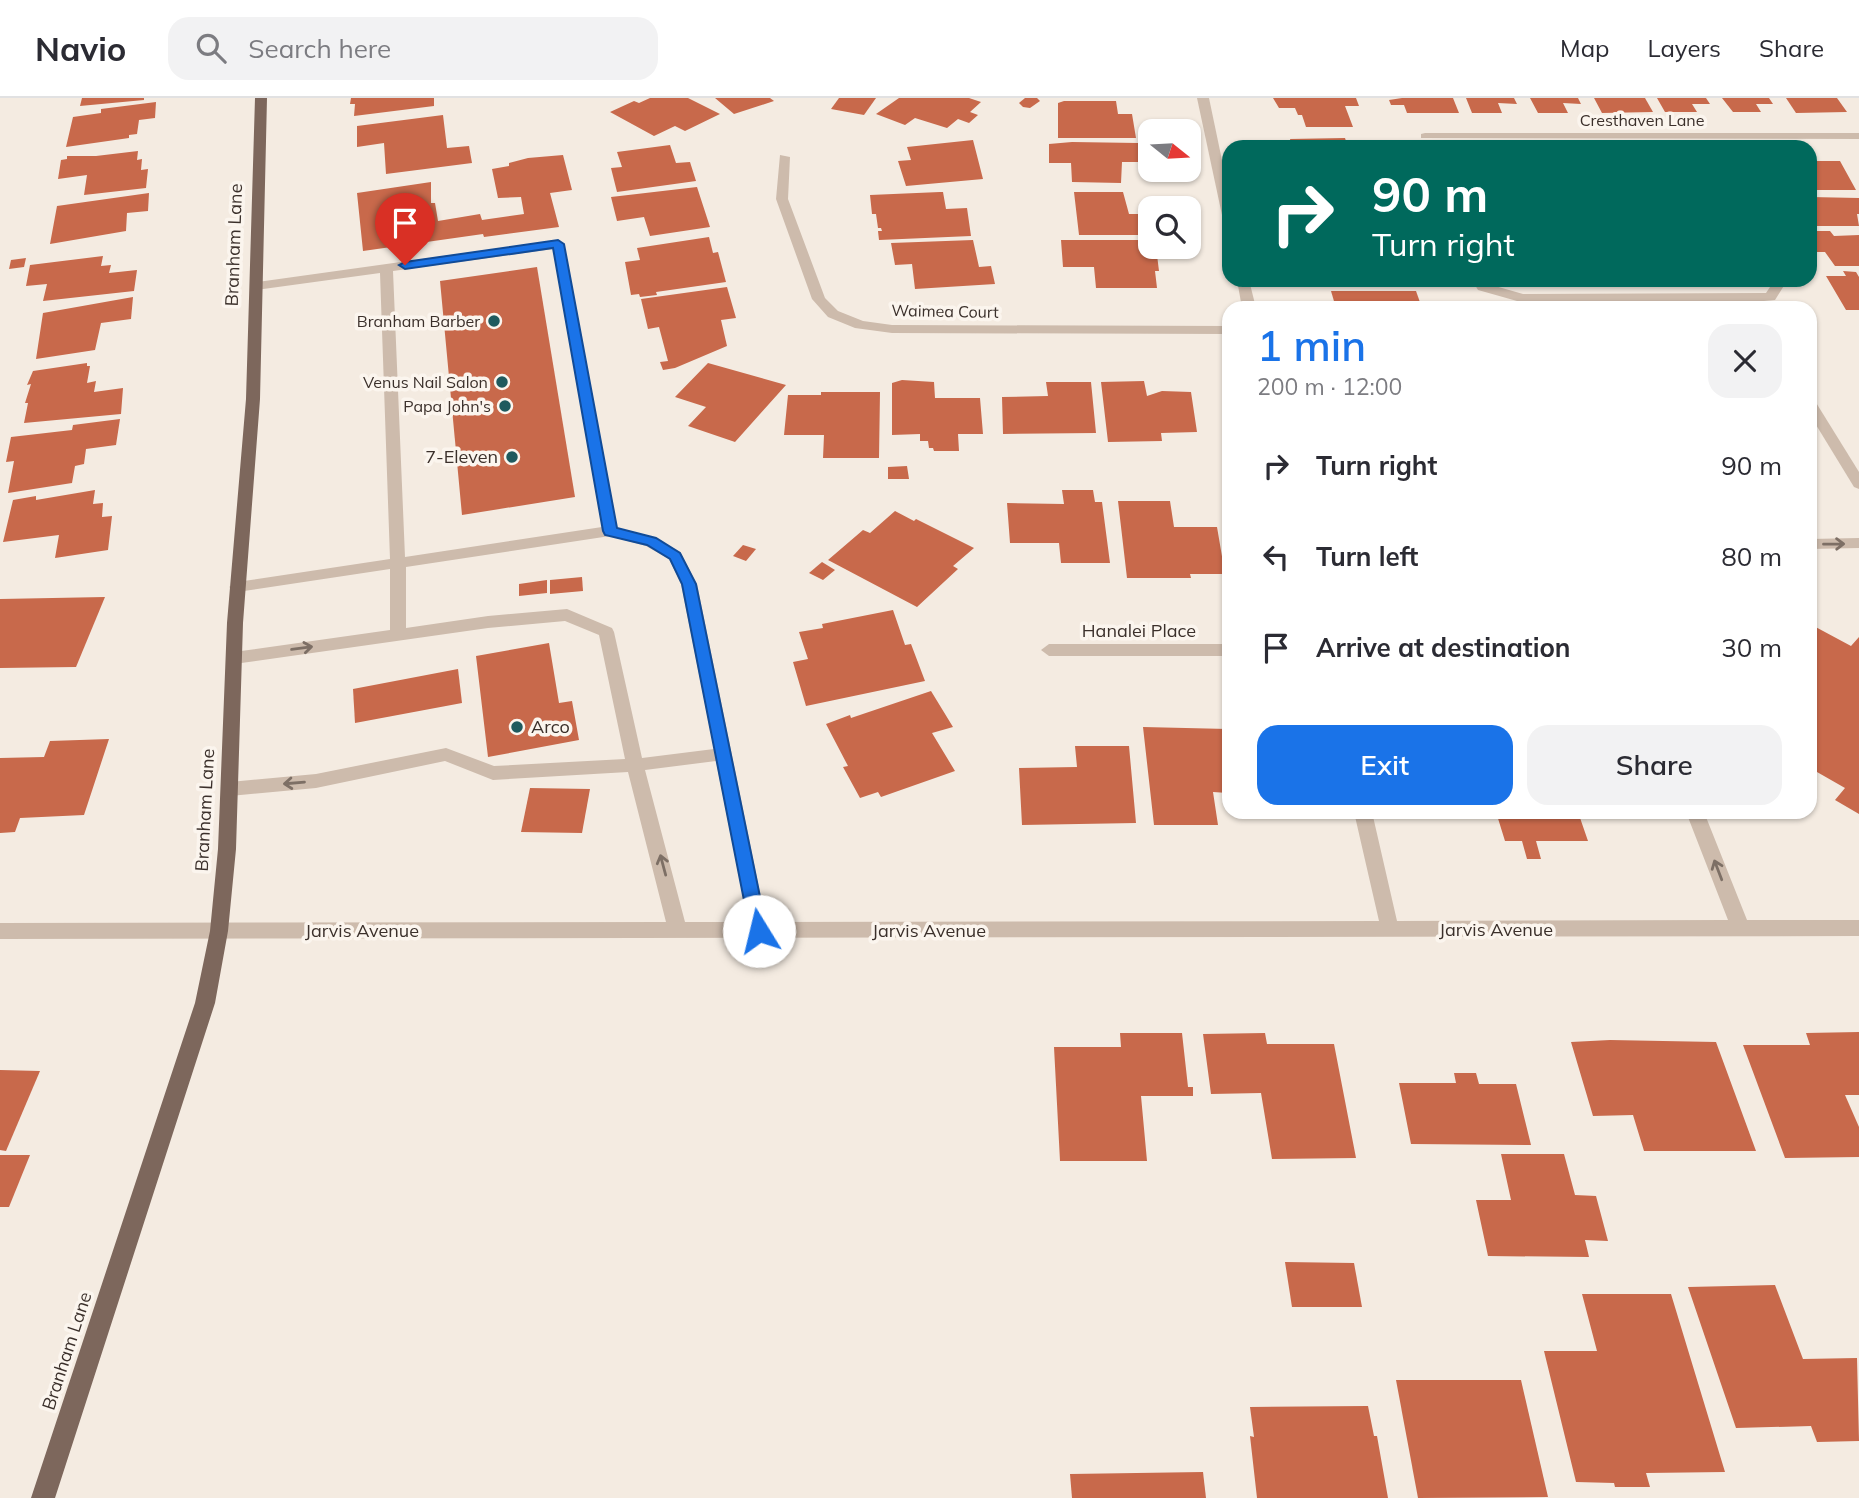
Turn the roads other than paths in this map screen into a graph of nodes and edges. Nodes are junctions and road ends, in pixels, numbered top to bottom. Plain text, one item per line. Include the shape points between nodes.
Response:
1 (261, 98) edge
2 (1203, 98) edge
3 (1425, 136) dead end
4 (1859, 136) edge
5 (1609, 140) edge
6 (1754, 140) edge
7 (783, 157) dead end
8 (1222, 187) edge
9 (386, 268) junction
10 (256, 286) junction
11 (1482, 287) edge
12 (1777, 287) edge
13 (1519, 301) edge
14 (1756, 301) edge
15 (1222, 330) edge
16 (1817, 415) edge
17 (1859, 484) edge
18 (610, 531) junction
19 (1859, 543) edge
20 (1817, 544) edge
21 (398, 563) junction
22 (237, 587) junction
23 (398, 633) junction
24 (1049, 650) dead end
25 (1222, 650) edge
26 (234, 658) junction
27 (722, 754) junction
28 (635, 765) junction
29 (230, 789) junction
30 (1365, 819) edge
31 (1698, 819) edge
32 (1859, 928) edge
33 (1741, 929) junction
34 (1390, 930) junction
35 (0, 931) edge
36 (678, 931) junction
37 (759, 931) junction
38 (219, 932) junction
39 (43, 1498) edge

1 - 10 main road, Branham Lane
2 - 8 street
3 - 5 street, Cresthaven Lane
4 - 6 street, Cresthaven Lane
7 - 15 street, Waimea Court via 782,199 819,299 833,314 860,325 892,329
9 - 10 street
9 - 18 street via 558,244
9 - 21 street
10 - 22 main road, Branham Lane via 253,399
11 - 13 street
12 - 14 street via 1770,298
16 - 17 street
18 - 21 street
18 - 27 street via 651,542 675,556 689,584
20 -> 19 street
21 - 22 street
21 - 23 street
22 - 26 main road, Branham Lane
26 -> 23 street
23 - 28 street via 567,615 606,632
24 - 25 street, Hanalei Place
26 - 29 main road, Branham Lane
27 - 28 street
27 - 37 street
28 -> 29 street via 493,773 446,754 316,781
36 -> 28 street
29 - 38 main road, Branham Lane
30 - 34 street
33 -> 31 street
32 - 33 street, Jarvis Avenue
33 - 34 street, Jarvis Avenue
34 - 37 street, Jarvis Avenue
35 - 38 street, Jarvis Avenue
36 - 37 street, Jarvis Avenue
36 - 38 street, Jarvis Avenue
38 - 39 main road, Branham Lane via 205,1003

